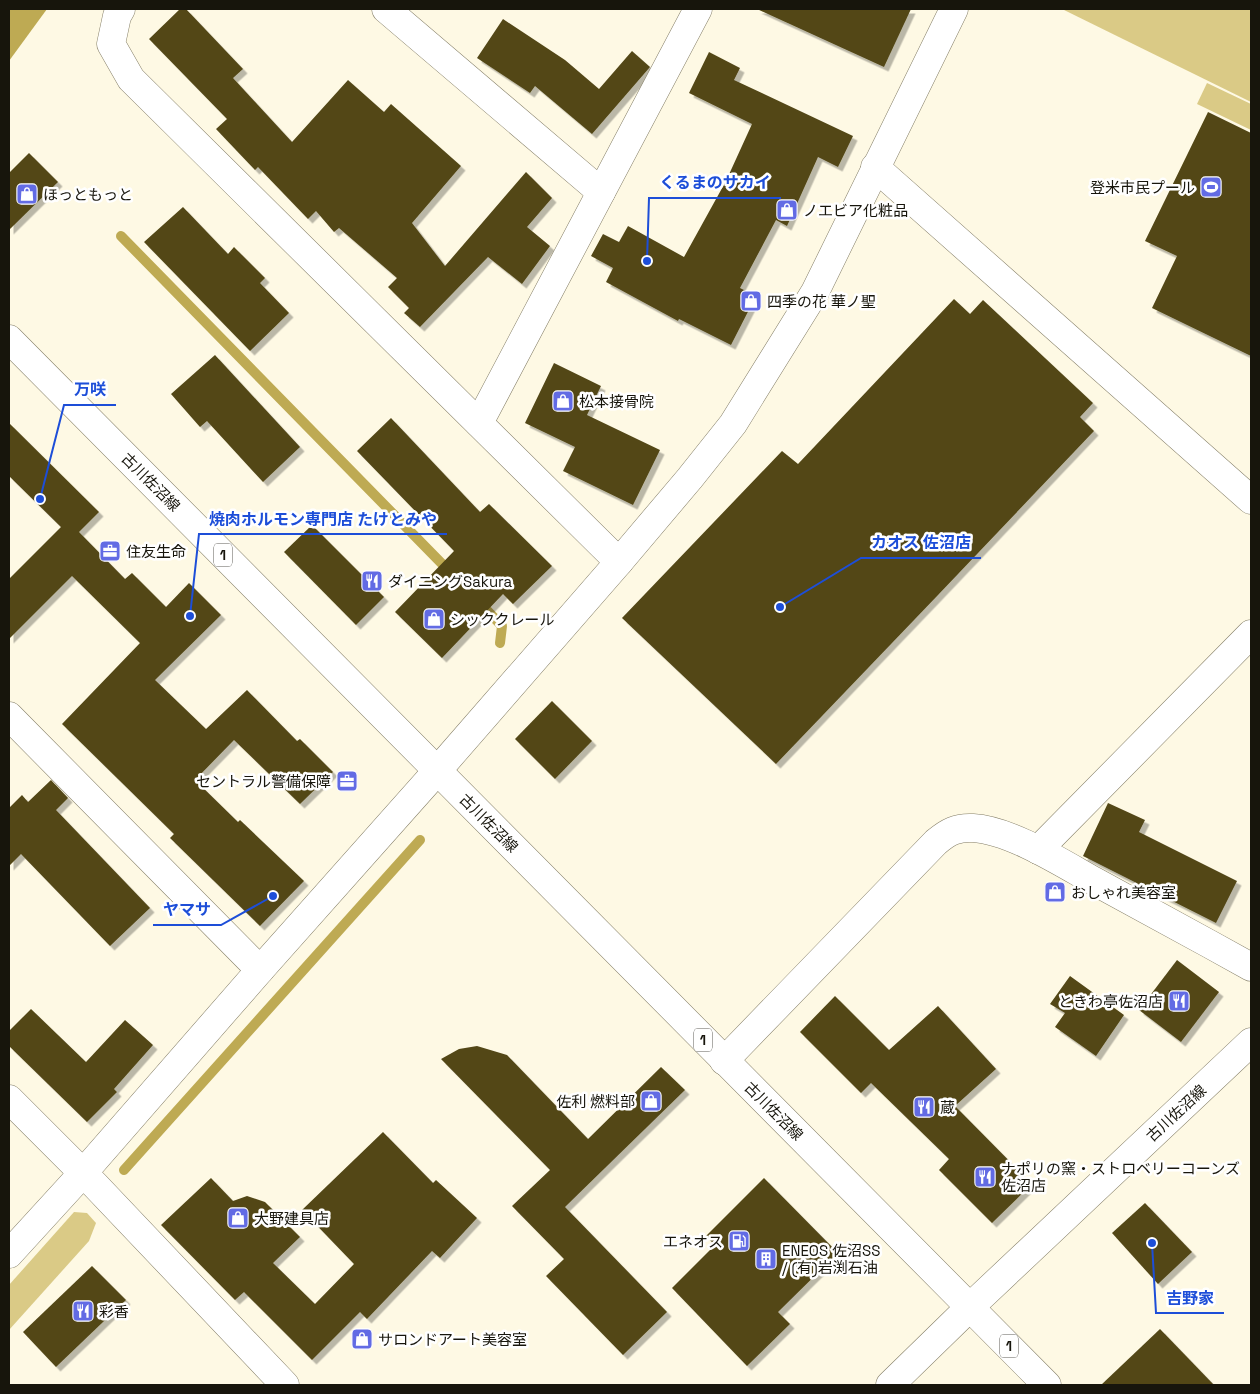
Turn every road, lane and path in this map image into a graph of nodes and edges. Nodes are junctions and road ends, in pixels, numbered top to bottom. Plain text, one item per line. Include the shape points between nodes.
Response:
1 (121, 9) edge
2 (386, 9) edge
3 (698, 9) edge
4 (954, 9) edge
5 (875, 168) junction
6 (601, 192) junction
7 (9, 339) edge
8 (479, 423) junction
9 (1251, 500) edge
10 (619, 562) junction
11 (1251, 634) edge
12 (9, 716) edge
13 (437, 771) junction
14 (1038, 850) junction
15 (1251, 967) edge
16 (260, 970) junction
17 (1251, 1042) edge
18 (724, 1061) junction
19 (9, 1099) edge
20 (83, 1173) junction
21 (9, 1254) edge
22 (970, 1308) junction
23 (285, 1385) edge
24 (890, 1385) edge
25 (1047, 1385) edge

1 - 8 street via 111,44 131,79
2 - 6 street
3 - 6 street
4 - 5 street
5 - 9 street
5 - 10 street via 815,292 733,424
6 - 8 street
7 - 13 street, 古川佐沼線 / 1
8 - 10 street
10 - 13 street
11 - 14 street
12 - 16 street
13 - 16 street
13 - 18 street, 古川佐沼線 / 1
14 - 15 street
14 - 18 street via 987,830 972,828 947,832
16 - 20 street
17 - 22 street, 古川佐沼線
18 - 22 street, 古川佐沼線 / 1
19 - 20 street
20 - 21 street
20 - 23 street
22 - 24 street
22 - 25 street, 古川佐沼線 / 1

